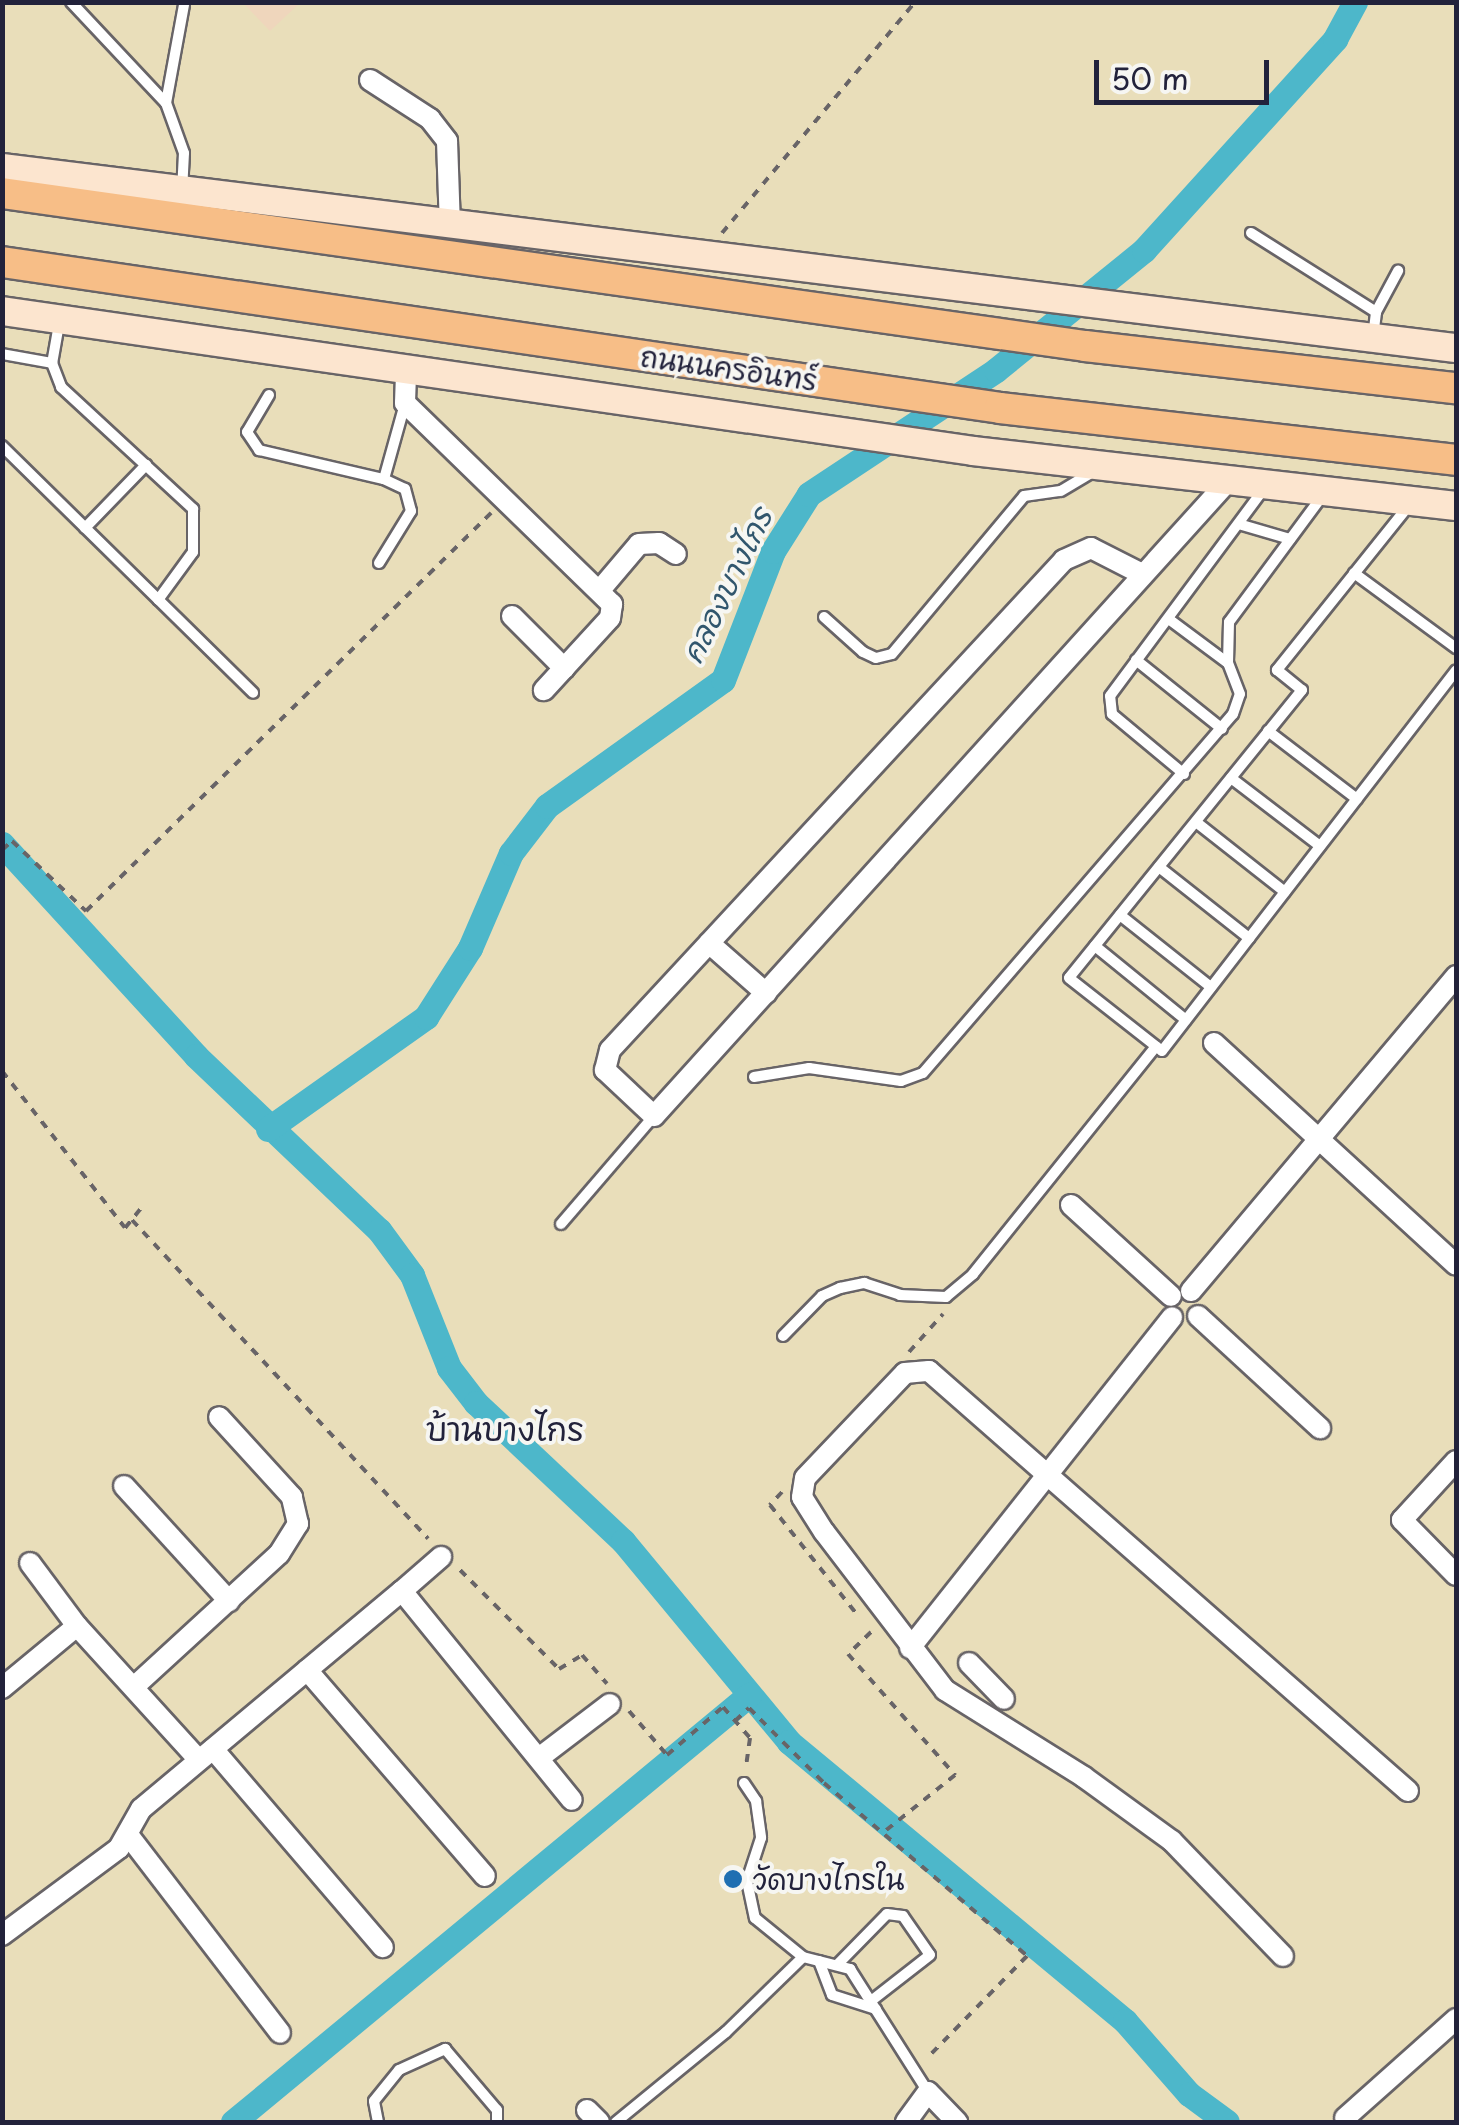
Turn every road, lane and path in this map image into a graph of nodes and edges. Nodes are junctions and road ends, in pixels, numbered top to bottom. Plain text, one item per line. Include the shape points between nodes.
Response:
1 (72, 2) edge
2 (915, 2) edge
3 (184, 5) dead end
4 (370, 80) dead end
5 (166, 103) junction
6 (2, 168) edge
7 (182, 191) junction
8 (2, 193) edge
9 (450, 226) junction
10 (1251, 234) dead end
11 (704, 255) junction
12 (2, 262) edge
13 (1398, 271) dead end
14 (2, 311) edge
15 (60, 319) junction
16 (1375, 325) junction
17 (1456, 348) edge
18 (2, 354) edge
19 (52, 363) junction
20 (406, 374) junction
21 (1456, 388) edge
22 (270, 395) dead end
23 (405, 403) junction
24 (2, 446) edge
25 (1456, 460) edge
26 (1102, 465) junction
27 (146, 466) junction
28 (1230, 478) junction
29 (384, 479) junction
30 (1267, 484) junction
31 (1326, 490) junction
32 (504, 498) junction
33 (1413, 501) junction
34 (1456, 506) edge
35 (1242, 524) junction
36 (85, 528) junction
37 (1290, 540) junction
38 (676, 554) dead end
39 (379, 563) dead end
40 (1142, 574) junction
41 (1354, 574) junction
42 (600, 590) junction
43 (158, 600) junction
44 (512, 616) dead end
45 (824, 617) dead end
46 (1170, 620) junction
47 (1456, 648) edge
48 (1136, 660) junction
49 (1228, 663) junction
50 (564, 668) junction
51 (1456, 670) edge
52 (544, 690) dead end
53 (253, 693) dead end
54 (1222, 729) junction
55 (1268, 731) junction
56 (1184, 774) junction
57 (1231, 778) junction
58 (1357, 799) junction
59 (1196, 822) junction
60 (1320, 846) junction
61 (2, 850) edge
62 (1158, 867) junction
63 (1284, 892) junction
64 (1120, 915) junction
65 (1249, 938) junction
66 (709, 942) junction
67 (1095, 946) junction
68 (1456, 977) edge
69 (1211, 987) junction
70 (766, 993) junction
71 (1186, 1020) junction
72 (1214, 1043) dead end
73 (1156, 1046) junction
74 (2, 1071) edge
75 (754, 1077) dead end
76 (654, 1116) junction
77 (1318, 1139) junction
78 (1071, 1204) dead end
79 (144, 1206) dead end
80 (132, 1220) junction
81 (561, 1224) dead end
82 (1456, 1266) edge
83 (1178, 1301) junction
84 (953, 1302) dead end
85 (783, 1336) dead end
86 (901, 1360) dead end
87 (219, 1417) dead end
88 (1320, 1428) dead end
89 (1456, 1462) edge
90 (1050, 1472) junction
91 (124, 1486) dead end
92 (783, 1490) dead end
93 (443, 1556) junction
94 (30, 1564) dead end
95 (1456, 1575) edge
96 (402, 1592) junction
97 (228, 1601) junction
98 (77, 1626) junction
99 (910, 1648) junction
100 (968, 1663) dead end
101 (307, 1670) junction
102 (136, 1685) junction
103 (2, 1688) edge
104 (610, 1704) dead end
105 (735, 1720) junction
106 (991, 1724) junction
107 (206, 1755) junction
108 (540, 1758) junction
109 (744, 1783) joint
110 (1408, 1792) dead end
111 (572, 1800) dead end
112 (885, 1831) junction
113 (129, 1836) junction
114 (485, 1876) dead end
115 (2, 1935) edge
116 (383, 1947) dead end
117 (1284, 1956) dead end
118 (803, 1957) junction
119 (819, 1961) junction
120 (837, 1965) junction
121 (874, 2005) junction
122 (1456, 2020) edge
123 (280, 2032) dead end
124 (913, 2072) junction
125 (928, 2092) junction
126 (1345, 2118) dead end
127 (378, 2122) edge
128 (497, 2122) edge
129 (616, 2122) edge
130 (906, 2122) edge
131 (956, 2122) edge

1 - 5 lane
2 - 11 path
3 - 5 lane
4 - 9 street via 430,119 448,141
5 - 7 lane via 184,153
6 - 7 main road
7 - 9 main road
8 - 21 main road via 1085,346
9 - 11 main road
10 - 16 lane
11 - 16 main road via 1151,309
12 - 25 main road, ถนนนครอินทร์ via 1000,408
13 - 16 lane
14 - 15 main road, ถนนนครอินทร์
15 - 19 lane
15 - 20 main road, ถนนนครอินทร์
16 - 17 main road
18 - 19 lane
19 - 27 lane via 61,387
20 - 23 street
20 - 26 main road, ถนนนครอินทร์
22 - 29 lane via 247,432 260,450
23 - 29 lane
23 - 32 street
24 - 36 lane
26 - 28 main road, ถนนนครอินทร์
26 - 45 lane via 1062,490 1024,496 892,654 876,658 863,652
27 - 36 lane
27 - 43 lane via 193,509 197,522 193,552
28 - 30 main road, ถนนนครอินทร์
28 - 40 street
29 - 39 lane via 405,489 412,511
30 - 31 main road, ถนนนครอินทร์
30 - 35 lane
31 - 33 main road, ถนนนครอินทร์
31 - 37 lane
32 - 42 street
32 - 61 path via 387,622 86,911 12,841
33 - 34 main road, ถนนนครอินทร์
33 - 41 lane
35 - 37 lane
35 - 46 lane
36 - 43 lane
37 - 49 lane via 1229,622
38 - 42 street via 660,543 639,544
40 - 66 street via 1090,548 1064,560
40 - 70 street
41 - 47 lane
41 - 55 lane via 1277,670 1302,690
42 - 50 street via 614,611
43 - 53 lane
44 - 50 street
46 - 48 lane
46 - 49 lane
48 - 54 lane
48 - 56 lane via 1108,705
49 - 54 lane via 1240,694
50 - 52 street
51 - 58 lane
54 - 56 lane
55 - 57 lane
55 - 58 lane
56 - 75 lane via 923,1072 901,1081 809,1068
57 - 59 lane
57 - 60 lane
58 - 60 lane
59 - 62 lane
59 - 63 lane
60 - 63 lane
62 - 64 lane
62 - 65 lane
63 - 65 lane
64 - 67 lane
64 - 69 lane
65 - 69 lane
66 - 70 street
66 - 76 street via 604,1061 605,1070
67 - 71 lane
67 - 73 lane via 1070,978
68 - 77 street
69 - 71 lane
70 - 76 street
71 - 73 lane via 1162,1051
72 - 77 street
73 - 85 lane via 973,1274 946,1297 900,1295 864,1283 840,1288 822,1296
74 - 80 path via 126,1228
76 - 81 lane
77 - 82 street
77 - 83 street
78 - 83 street
79 - 80 path
80 - 93 path
83 - 88 street via 1201,1302 1198,1316
83 - 90 street
84 - 86 path
87 - 97 street via 299,1508 290,1540
89 - 95 street via 1402,1520
90 - 99 street
90 - 99 street via 929,1371 916,1369 805,1478 802,1497
90 - 110 street
91 - 97 street
92 - 112 path via 770,1505 873,1634 848,1654 955,1775
93 - 96 street
93 - 105 path via 560,1669 582,1655 668,1755 723,1707
94 - 98 street
96 - 101 street
96 - 108 street
97 - 102 street
98 - 102 street
98 - 103 street
99 - 106 street via 953,1697
100 - 106 street via 1009,1690
101 - 107 street
101 - 114 street
102 - 107 street
104 - 108 street
105 - 109 path via 750,1738
105 - 112 path via 750,1708 824,1784
106 - 117 street via 1084,1776 1172,1841
107 - 113 street via 141,1809
107 - 116 street
108 - 111 street
109 - 118 lane via 756,1801 760,1838 747,1881 748,1905 764,1928
112 - 124 path via 1028,1956
113 - 115 street via 60,1897
113 - 123 street
118 - 119 lane
118 - 129 lane via 726,2032
119 - 120 lane
119 - 121 lane via 832,1995
120 - 121 lane via 850,1970
120 - 121 lane via 887,1914 904,1916 930,1955
121 - 124 lane
122 - 126 street
124 - 125 lane
125 - 130 street
125 - 131 street
127 - 128 lane via 374,2101 400,2070 445,2049 497,2110

